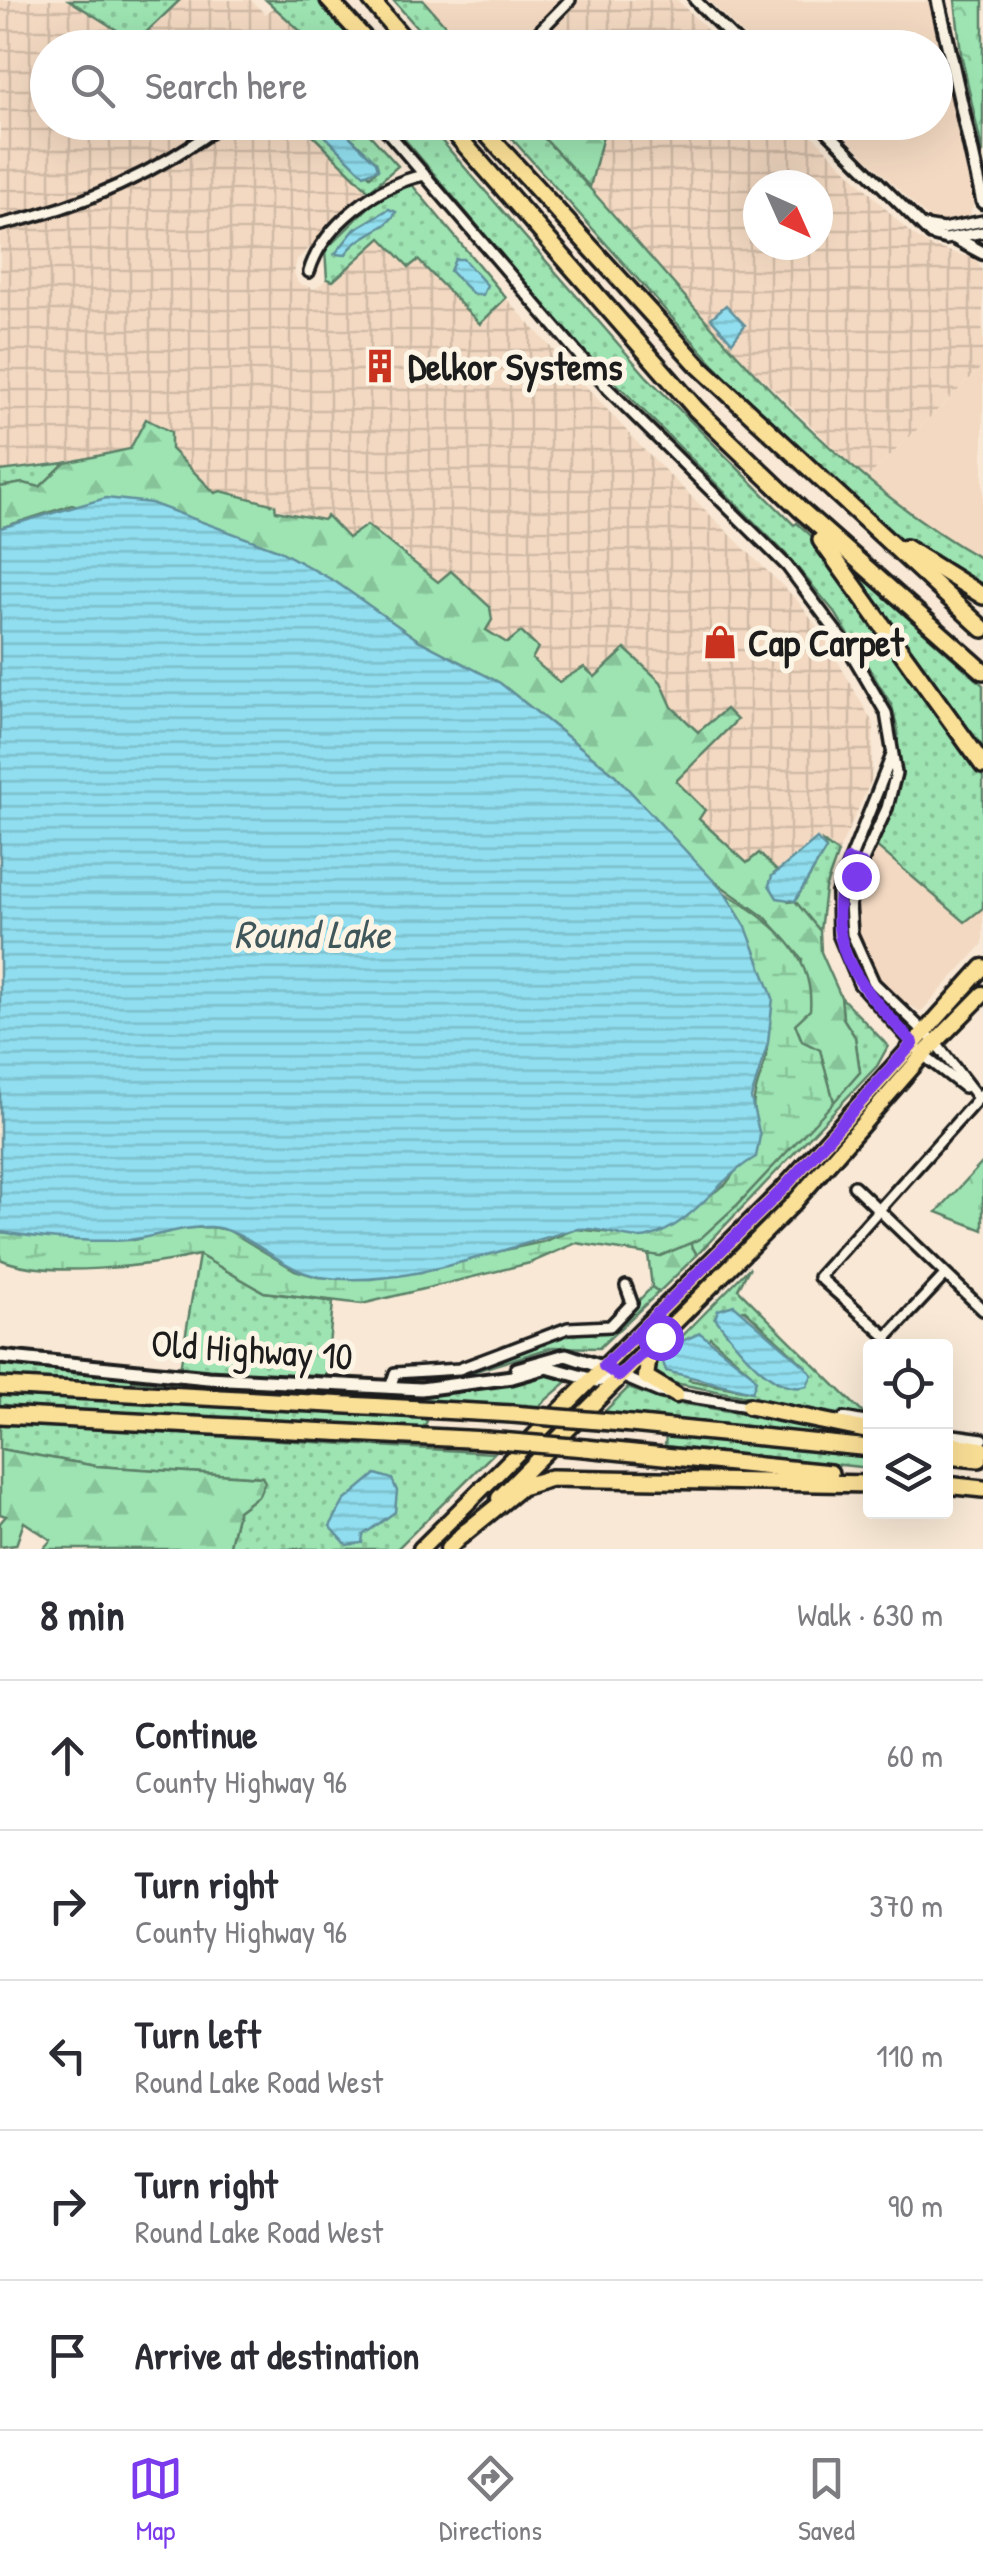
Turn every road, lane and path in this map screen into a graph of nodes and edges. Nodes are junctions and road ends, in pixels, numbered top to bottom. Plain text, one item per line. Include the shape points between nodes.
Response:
1 (328, 0) edge
2 (340, 0) edge
3 (374, 0) edge
4 (570, 0) edge
5 (695, 0) edge
6 (938, 0) edge
7 (358, 30) edge
8 (362, 30) edge
9 (398, 30) edge
10 (541, 30) edge
11 (724, 30) edge
12 (945, 30) edge
13 (953, 67) edge
14 (199, 140) edge
15 (394, 140) edge
16 (459, 140) edge
17 (492, 140) edge
18 (836, 140) edge
19 (424, 175) junction
20 (983, 202) edge
21 (983, 221) edge
22 (918, 222) junction
23 (0, 225) edge
24 (983, 232) edge
25 (956, 238) junction
26 (983, 253) edge
27 (310, 272) dead end
28 (769, 480) junction
29 (853, 511) junction
30 (983, 596) edge
31 (983, 629) edge
32 (983, 671) edge
33 (892, 756) junction
34 (983, 766) edge
35 (848, 860) junction
36 (862, 864) junction
37 (983, 967) edge
38 (983, 994) edge
39 (934, 1042) junction
40 (920, 1043) junction
41 (981, 1095) edge
42 (854, 1186) dead end
43 (879, 1211) junction
44 (944, 1276) junction
45 (626, 1286) dead end
46 (983, 1310) edge
47 (660, 1337) junction
48 (0, 1358) edge
49 (604, 1366) junction
50 (619, 1376) junction
51 (500, 1378) junction
52 (590, 1379) junction
53 (0, 1386) edge
54 (390, 1388) junction
55 (676, 1395) junction
56 (749, 1406) junction
57 (0, 1415) edge
58 (863, 1421) edge
59 (863, 1430) edge
60 (953, 1435) edge
61 (983, 1438) edge
62 (953, 1445) edge
63 (863, 1447) edge
64 (983, 1450) edge
65 (953, 1457) edge
66 (983, 1459) edge
67 (863, 1479) edge
68 (863, 1480) edge
69 (953, 1487) edge
70 (983, 1490) edge
71 (461, 1536) junction
72 (421, 1549) edge
73 (448, 1549) edge

1 - 7 highway
2 - 8 highway
3 - 9 highway
4 - 10 street
5 - 11 street
6 - 12 street
13 - 20 street
14 - 23 street via 112,188
15 - 19 street
16 - 28 highway via 640,350
17 - 29 highway via 698,365
18 - 22 street
19 - 27 street via 379,190 316,249
19 - 33 street via 609,390 813,596 877,695
21 - 22 street via 943,230
22 - 25 street via 938,238
24 - 25 street
25 - 26 street
28 - 32 highway
28 - 34 highway via 844,566
29 - 30 highway
29 - 31 highway
33 - 35 street
33 - 36 street via 894,785
35 - 36 street
35 - 40 street via 836,914 846,959 859,984
36 - 40 street via 850,904 860,958
37 - 40 main road
38 - 39 main road
39 - 40 main road
39 - 41 street
40 - 41 street
40 - 47 main road via 792,1205
40 - 49 main road
41 - 43 street
42 - 43 street
43 - 44 street
43 - 44 street via 820,1277 887,1337
44 - 46 street
45 - 54 street via 632,1303 610,1326 568,1328 459,1369 395,1373
47 - 50 main road
47 - 55 main road via 644,1373
48 - 54 street, Old Highway 10
49 - 50 street, Old Highway 10
49 - 51 street, Old Highway 10 via 556,1356
49 - 52 main road
50 - 52 street, Old Highway 10
50 - 55 street
50 - 71 main road
51 - 52 street, Old Highway 10 via 554,1367
51 - 54 street, Old Highway 10
52 - 72 main road
53 - 63 highway, bridge via 512,1414
55 - 56 street
56 - 58 street
56 - 59 highway
57 - 67 highway, bridge via 486,1440
60 - 61 street
62 - 64 highway
65 - 66 highway
68 - 71 highway via 551,1478 521,1487
69 - 70 highway
71 - 73 main road

